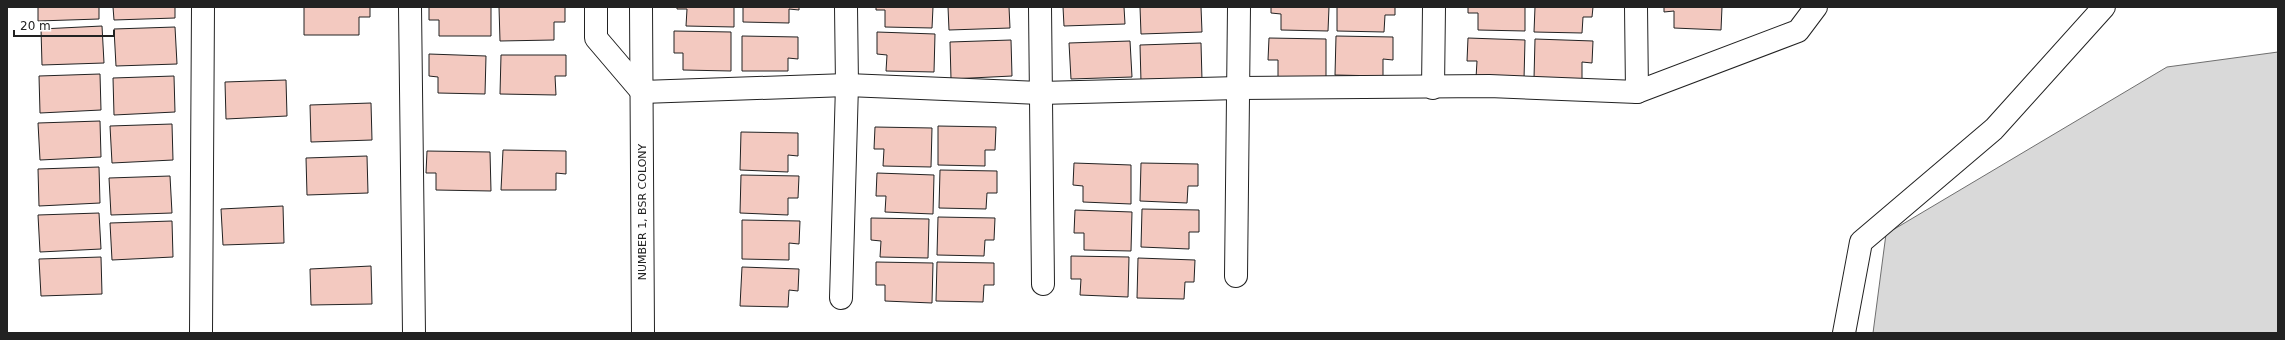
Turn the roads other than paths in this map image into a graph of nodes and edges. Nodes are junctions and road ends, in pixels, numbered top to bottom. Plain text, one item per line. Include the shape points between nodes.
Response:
1 (202, 7) edge
2 (410, 7) edge
3 (596, 7) edge
4 (641, 7) edge
5 (846, 7) edge
6 (1040, 7) edge
7 (1239, 7) edge
8 (1434, 7) edge
9 (1636, 7) edge
10 (1816, 7) edge
11 (2104, 7) edge
12 (847, 85) junction
13 (1239, 88) junction
14 (1433, 88) junction
15 (642, 92) junction
16 (1637, 92) junction
17 (1040, 93) junction
18 (1236, 276) dead end
19 (1043, 284) dead end
20 (841, 298) dead end
21 (201, 333) edge
22 (414, 333) edge
23 (643, 333) edge
24 (1844, 333) edge

1 - 21 street
2 - 22 street
3 - 15 street via 596,38
4 - 15 street, NUMBER 1, BSR COLONY
5 - 12 street
6 - 17 street
7 - 13 street
8 - 14 street
9 - 16 street
10 - 16 street via 1798,31
11 - 24 street via 1994,129 1861,242
12 - 15 street
12 - 17 street
12 - 20 street
13 - 14 street
13 - 17 street
13 - 18 street
14 - 16 street via 1490,86
15 - 23 street, NUMBER 1, BSR COLONY
17 - 19 street

